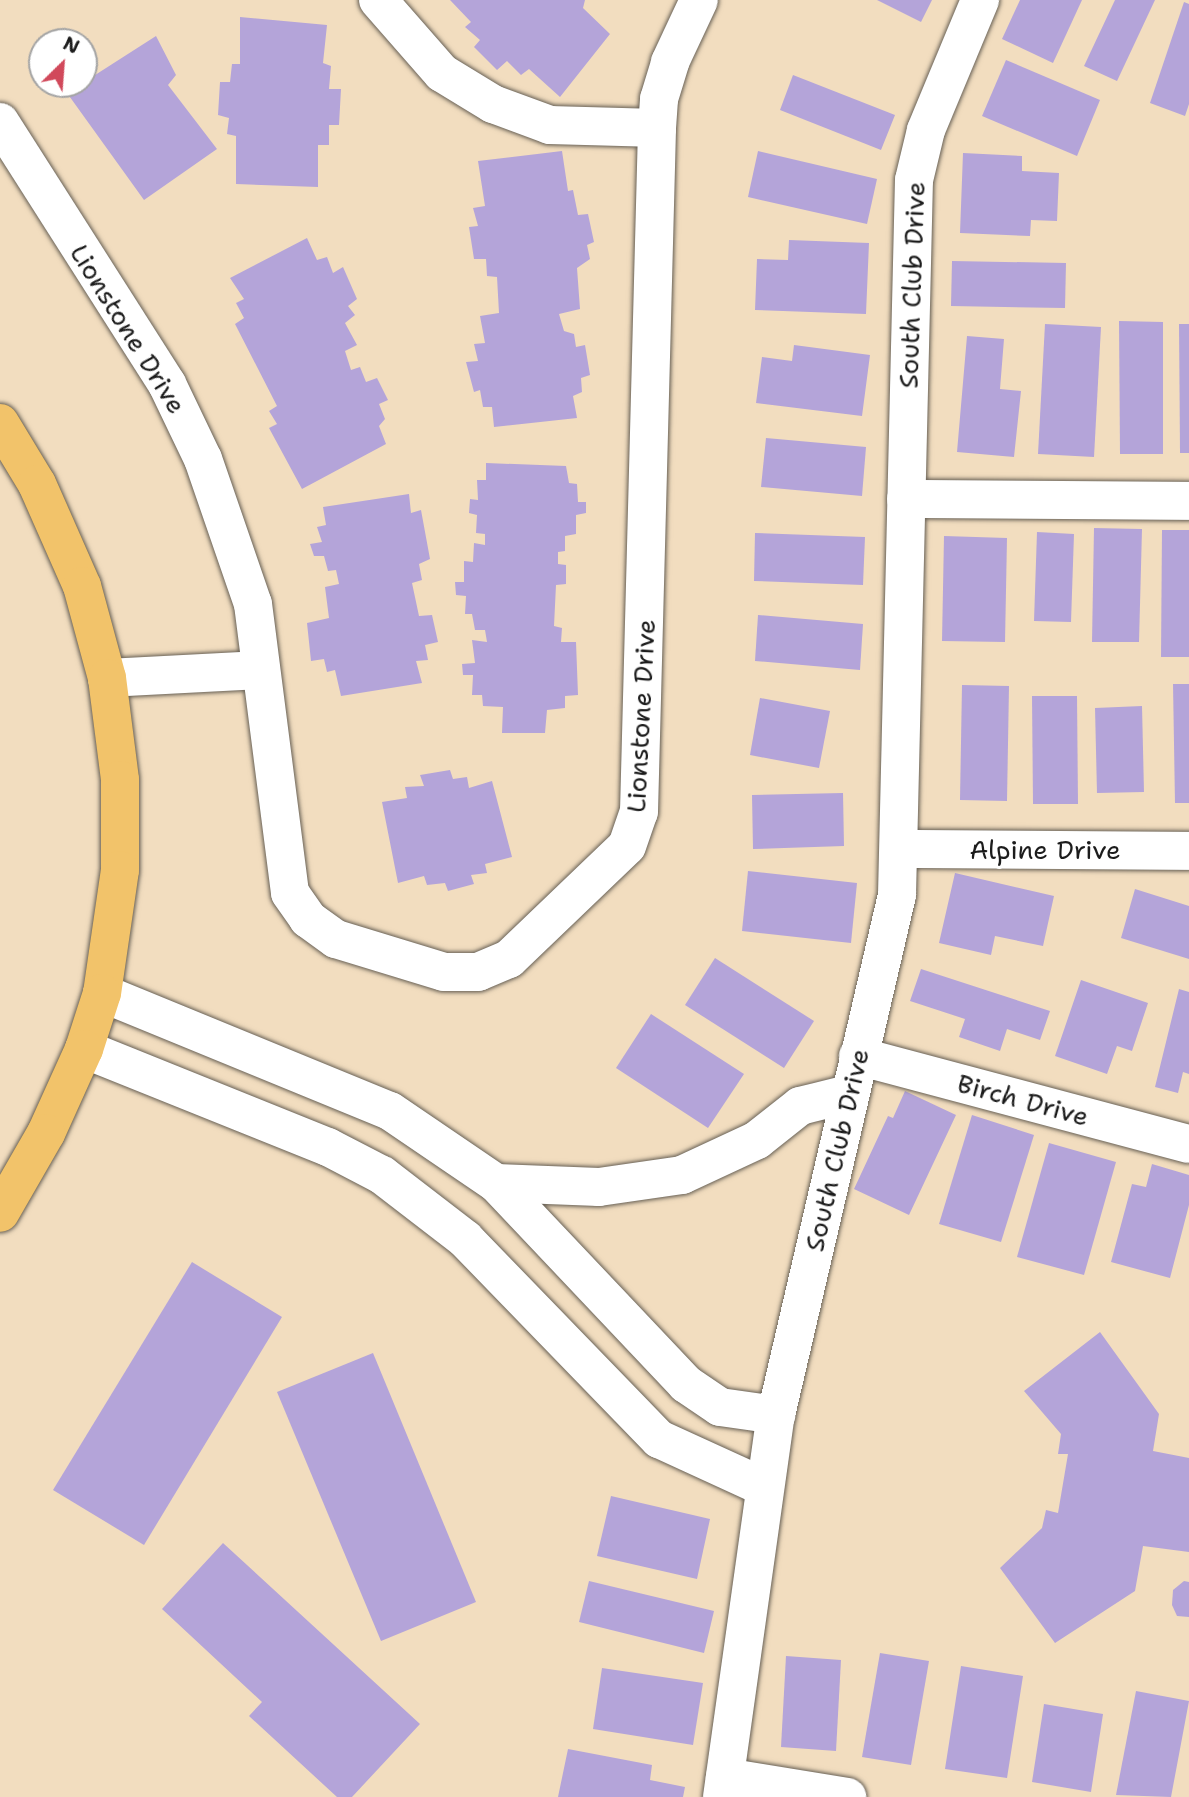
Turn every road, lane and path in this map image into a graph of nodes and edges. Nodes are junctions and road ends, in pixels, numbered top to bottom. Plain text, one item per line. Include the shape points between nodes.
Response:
1 (378, 0) edge
2 (699, 0) edge
3 (980, 0) edge
4 (0, 122) edge
5 (657, 128) junction
6 (0, 423) edge
7 (906, 499) junction
8 (1189, 501) edge
9 (261, 670) junction
10 (107, 678) junction
11 (901, 849) junction
12 (1189, 851) edge
13 (102, 993) junction
14 (84, 1049) junction
15 (858, 1056) junction
16 (848, 1094) junction
17 (1189, 1144) edge
18 (496, 1183) junction
19 (0, 1213) edge
20 (776, 1415) junction
21 (764, 1488) junction
22 (723, 1787) edge
23 (847, 1797) edge

1 - 5 street via 442,73 493,104 550,125
2 - 5 street, Lionstone Drive via 670,62 659,99
3 - 7 street, South Club Drive via 926,130 914,180
4 - 9 street, Lionstone Drive via 167,384 203,459 253,604
5 - 9 street, Lionstone Drive via 643,767 639,812 628,846 509,959 478,972 444,972 335,939 308,919 290,893
6 - 10 main road via 37,484 82,586
7 - 8 street
7 - 11 street, South Club Drive
9 - 10 street
10 - 13 main road via 120,780 120,870
11 - 12 street, Alpine Drive
11 - 15 street, South Club Drive via 890,940
13 - 14 main road
13 - 18 street via 358,1096 441,1142
14 - 19 main road via 47,1133
14 - 21 street via 328,1147 382,1175 465,1239 659,1439
15 - 16 street, South Club Drive
15 - 17 street, Birch Drive
16 - 18 street via 800,1107 757,1140 682,1175 599,1187
16 - 20 street, South Club Drive
18 - 20 street via 686,1384 720,1408
20 - 21 street, South Club Drive
21 - 22 street, South Club Drive
22 - 23 street

